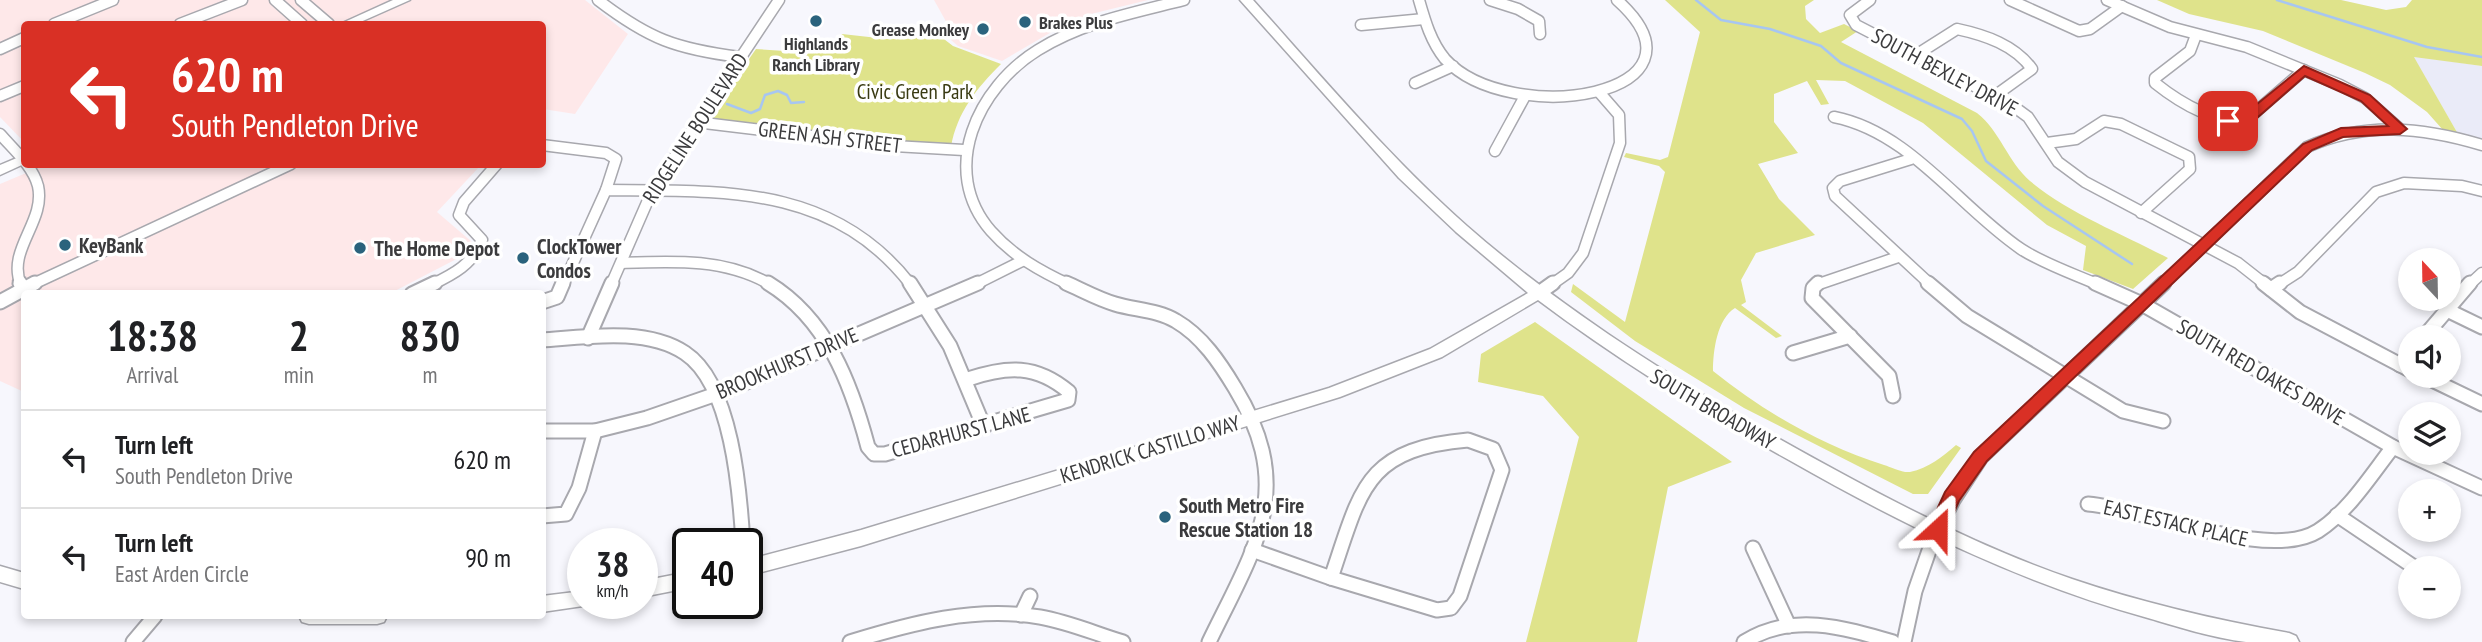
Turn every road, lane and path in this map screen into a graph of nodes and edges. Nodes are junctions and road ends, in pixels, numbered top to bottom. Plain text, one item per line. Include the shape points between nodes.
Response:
1 (113, 0) edge
2 (242, 0) edge
3 (275, 0) edge
4 (301, 0) edge
5 (404, 0) edge
6 (598, 0) edge
7 (779, 0) edge
8 (1184, 0) edge
9 (1246, 0) edge
10 (1419, 0) edge
11 (1490, 0) edge
12 (1617, 0) edge
13 (1870, 0) edge
14 (2010, 0) edge
15 (2107, 0) edge
16 (2122, 6) junction
17 (1424, 19) junction
18 (61, 21) edge
19 (188, 21) edge
20 (299, 21) edge
21 (326, 21) edge
22 (353, 21) edge
23 (1361, 24) dead end
24 (1540, 34) dead end
25 (2196, 35) junction
26 (21, 39) edge
27 (0, 49) edge
28 (1916, 55) junction
29 (740, 57) junction
30 (1453, 66) junction
31 (2304, 70) junction
32 (1415, 83) dead end
33 (21, 87) edge
34 (1599, 92) junction
35 (1996, 95) junction
36 (0, 96) edge
37 (1525, 96) junction
38 (1834, 117) dead end
39 (696, 122) junction
40 (2400, 129) junction
41 (0, 134) edge
42 (2046, 143) junction
43 (2482, 145) edge
44 (546, 146) edge
45 (964, 150) junction
46 (1496, 151) dead end
47 (21, 158) edge
48 (1911, 159) junction
49 (21, 161) edge
50 (28, 168) edge
51 (282, 168) edge
52 (494, 168) edge
53 (0, 170) edge
54 (606, 190) junction
55 (652, 191) junction
56 (2482, 191) edge
57 (2141, 213) junction
58 (2204, 246) junction
59 (1898, 257) junction
60 (1023, 261) junction
61 (622, 263) junction
62 (2482, 273) edge
63 (23, 289) joint
64 (2271, 289) junction
65 (21, 290) edge
66 (420, 290) edge
67 (1539, 293) junction
68 (2461, 295) edge
69 (546, 301) edge
70 (0, 302) edge
71 (2142, 304) junction
72 (926, 305) junction
73 (2451, 312) edge
74 (2482, 327) edge
75 (1850, 336) junction
76 (588, 338) junction
77 (546, 340) edge
78 (828, 347) junction
79 (1793, 353) dead end
80 (2398, 363) edge
81 (2066, 377) junction
82 (968, 379) junction
83 (2449, 388) edge
84 (713, 394) junction
85 (1893, 396) dead end
86 (2482, 404) edge
87 (1252, 418) junction
88 (2163, 421) dead end
89 (984, 427) junction
90 (546, 431) edge
91 (595, 431) junction
92 (2393, 447) junction
93 (2482, 488) edge
94 (2088, 504) dead end
95 (2337, 514) junction
96 (546, 516) edge
97 (742, 528) edge
98 (1938, 529) junction
99 (1752, 548) dead end
100 (1252, 550) junction
101 (2398, 556) edge
102 (763, 564) edge
103 (0, 575) edge
104 (1331, 578) junction
105 (21, 580) edge
106 (1030, 596) dead end
107 (567, 601) edge
108 (546, 604) edge
109 (1021, 615) junction
110 (152, 619) edge
111 (1789, 626) junction
112 (133, 642) edge
113 (850, 642) edge
114 (1123, 642) edge
115 (1209, 642) edge
116 (1744, 642) edge
117 (1893, 642) edge
118 (1904, 642) edge
119 (2289, 642) edge

1 - 18 street
2 - 19 street
3 - 20 street
4 - 21 street
5 - 22 main road
6 - 29 street via 639,32 662,43
7 - 29 street, RIDGELINE BOULEVARD
8 - 45 street via 1072,32 1021,61 990,90 971,124
9 - 67 main road, SOUTH BROADWAY via 1420,190
10 - 17 street
11 - 24 street via 1539,21
12 - 34 street via 1634,15 1647,38 1645,57 1627,79
13 - 28 street, SOUTH BEXLEY DRIVE via 1849,18
14 - 16 street via 2079,31 2091,29
15 - 16 street
16 - 25 street
17 - 23 street
17 - 30 street via 1432,39
25 - 31 street via 2246,47
25 - 31 street via 2190,51 2155,78 2155,83 2228,121 2244,122
26 - 27 street
28 - 35 street, SOUTH BEXLEY DRIVE
28 - 35 street via 1957,29 1974,31 2026,57 2032,69
29 - 39 street, RIDGELINE BOULEVARD
30 - 32 street
30 - 37 street
31 - 40 street via 2365,98
33 - 36 street
34 - 37 street
34 - 67 street via 1619,115 1620,143 1583,253 1568,273
35 - 42 street, SOUTH BEXLEY DRIVE via 2028,117
37 - 46 street
38 - 48 street, SOUTH RED OAKES DRIVE via 1885,136
39 - 45 street, GREEN ASH STREET
39 - 55 street, RIDGELINE BOULEVARD
40 - 43 street
40 - 58 street via 2341,132 2308,147
41 - 47 street
42 - 57 street, SOUTH BEXLEY DRIVE via 2058,162 2075,176
42 - 57 street via 2077,139 2104,121 2122,124 2189,157 2190,169
44 - 54 street via 606,153 616,159
45 - 60 street via 967,183 980,214
48 - 59 street via 1840,181 1833,188 1835,196
48 - 71 street, SOUTH RED OAKES DRIVE via 2022,250
49 - 53 main road
50 - 63 street via 38,191 36,203 7,262 9,275
51 - 63 street
52 - 66 street via 464,202 460,215 482,240 479,254
54 - 55 street
54 - 69 street via 557,297
55 - 61 street, RIDGELINE BOULEVARD
55 - 72 street via 731,193 823,216 855,230 880,249
56 - 64 street via 2404,183 2376,192 2298,272
57 - 58 street, SOUTH BEXLEY DRIVE
58 - 64 street, SOUTH BEXLEY DRIVE via 2238,263
58 - 71 street
59 - 75 street via 1813,288 1812,298
59 - 81 street via 1967,316
60 - 72 street, BROOKHURST DRIVE
60 - 87 street via 1113,303 1171,318 1217,359
61 - 76 street, RIDGELINE BOULEVARD
61 - 78 street, CEDARHURST LANE via 703,262 767,281 795,299
62 - 68 street
64 - 80 street, SOUTH BEXLEY DRIVE via 2300,312
65 - 70 street
67 - 87 main road, KENDRICK CASTILLO WAY via 1405,367
67 - 98 main road, SOUTH BROADWAY via 1672,387
71 - 81 street
71 - 92 street, SOUTH RED OAKES DRIVE
72 - 78 street, BROOKHURST DRIVE
72 - 82 street
73 - 74 street
75 - 79 street
75 - 85 street via 1889,376
76 - 77 street
76 - 84 street via 651,340 686,354 700,367
78 - 84 street, BROOKHURST DRIVE
78 - 89 street, CEDARHURST LANE via 849,381 874,454
81 - 88 street via 2123,411
81 - 98 street via 1981,457 1951,498
82 - 89 street
82 - 89 street, CEDARHURST LANE via 1016,366 1051,377 1069,392 1068,400
83 - 86 street
84 - 91 street, BROOKHURST DRIVE via 630,424
84 - 97 street via 731,440
87 - 100 street via 1262,444 1268,500
87 - 102 main road, KENDRICK CASTILLO WAY
90 - 91 street, BROOKHURST DRIVE
91 - 96 street via 579,488 566,514
92 - 93 street, SOUTH RED OAKES DRIVE
92 - 95 street, EAST ESTACK PLACE
94 - 95 street, EAST ESTACK PLACE via 2116,505 2213,535 2255,542 2309,536
95 - 101 street
98 - 118 street via 1909,605
98 - 119 main road, SOUTH BROADWAY via 2109,599
99 - 111 street
100 - 104 street
100 - 115 street
103 - 105 main road
104 - 104 street via 1437,610 1451,608 1460,596 1502,470 1493,449 1468,440 1435,440 1387,461 1364,488
106 - 109 street
107 - 108 main road
109 - 113 street via 945,615
109 - 114 street via 1043,617
110 - 112 street
111 - 116 street via 1755,633
111 - 117 street via 1850,630

